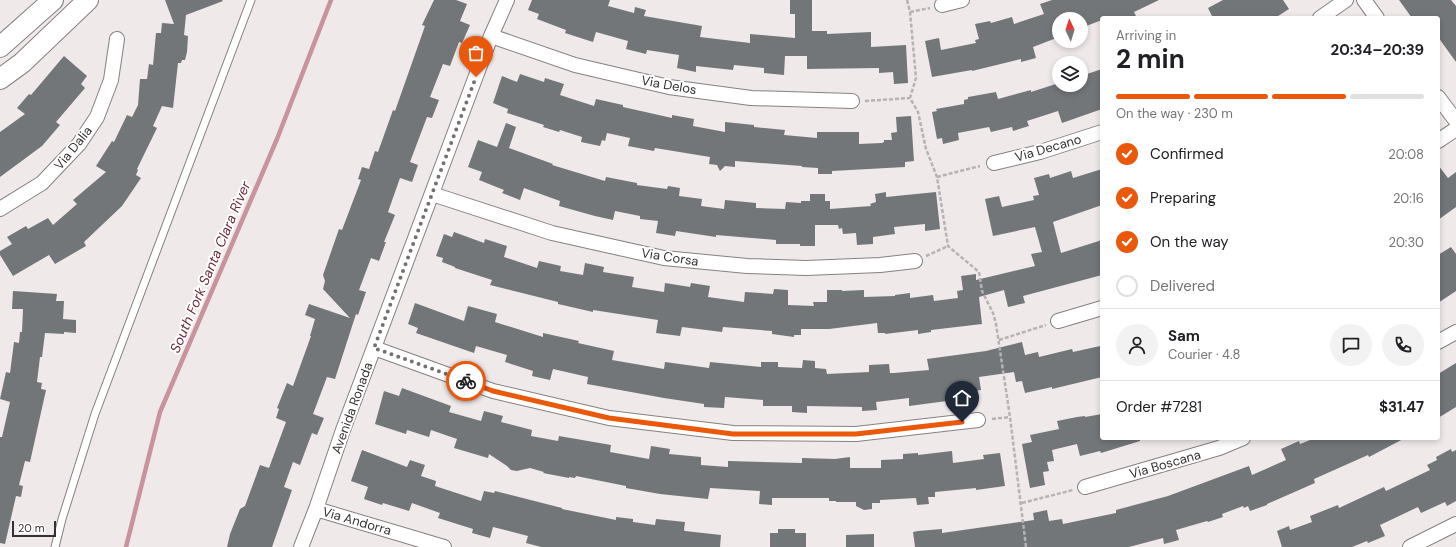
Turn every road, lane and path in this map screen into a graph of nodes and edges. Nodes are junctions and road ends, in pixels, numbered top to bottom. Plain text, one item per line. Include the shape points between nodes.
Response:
1 (53, 0) edge
2 (88, 0) edge
3 (251, 0) edge
4 (507, 0) edge
5 (907, 0) edge
6 (962, 0) edge
7 (1346, 0) edge
8 (1364, 0) edge
9 (942, 5) joint
10 (910, 12) junction
11 (1323, 16) edge
12 (1376, 16) edge
13 (491, 36) junction
14 (117, 39) dead end
15 (0, 47) edge
16 (0, 80) edge
17 (910, 98) junction
18 (1440, 100) edge
19 (852, 101) joint
20 (1456, 121) edge
21 (1456, 128) edge
22 (1100, 133) edge
23 (1440, 140) edge
24 (994, 163) joint
25 (937, 177) junction
26 (432, 194) junction
27 (0, 209) edge
28 (948, 246) junction
29 (915, 261) joint
30 (1100, 309) edge
31 (1058, 321) joint
32 (1456, 332) edge
33 (999, 340) junction
34 (1440, 341) edge
35 (374, 348) junction
36 (1010, 417) junction
37 (978, 420) joint
38 (1238, 440) edge
39 (1085, 487) joint
40 (1022, 503) junction
41 (316, 509) junction
42 (1456, 524) edge
43 (54, 547) edge
44 (301, 547) edge
45 (444, 547) edge
46 (1026, 547) edge
47 (1410, 547) edge

1 - 15 main road
2 - 16 main road via 22,63
3 - 43 lane via 95,414
4 - 13 street, Avenida Ronada
5 - 10 path
6 - 9 street
7 - 11 street
8 - 12 street
9 - 10 path
10 - 17 path via 916,78
13 - 19 street, Via Delos via 575,65 669,87 751,98
13 - 26 street, Avenida Ronada
14 - 27 street, Via Dalia via 111,80 97,117 79,144 42,183
17 - 19 path
17 - 25 path via 918,112 926,150
18 - 20 street
21 - 23 street
22 - 24 street, Via Decano via 1040,152
24 - 25 path
25 - 28 path
26 - 29 street, Via Corsa via 552,233 664,258 747,266 806,268 880,266
26 - 35 street, Avenida Ronada
28 - 29 path
28 - 33 path via 979,272 982,291 993,313
30 - 31 street
31 - 33 path
32 - 34 street
33 - 36 path
35 - 37 street via 493,391 609,418 733,434 856,434
35 - 41 street, Avenida Ronada
36 - 37 path
36 - 40 path
38 - 39 street, Via Boscana via 1219,448
39 - 40 path
40 - 46 path
41 - 44 street, Avenida Ronada
41 - 45 street, Via Andorra
42 - 47 street

